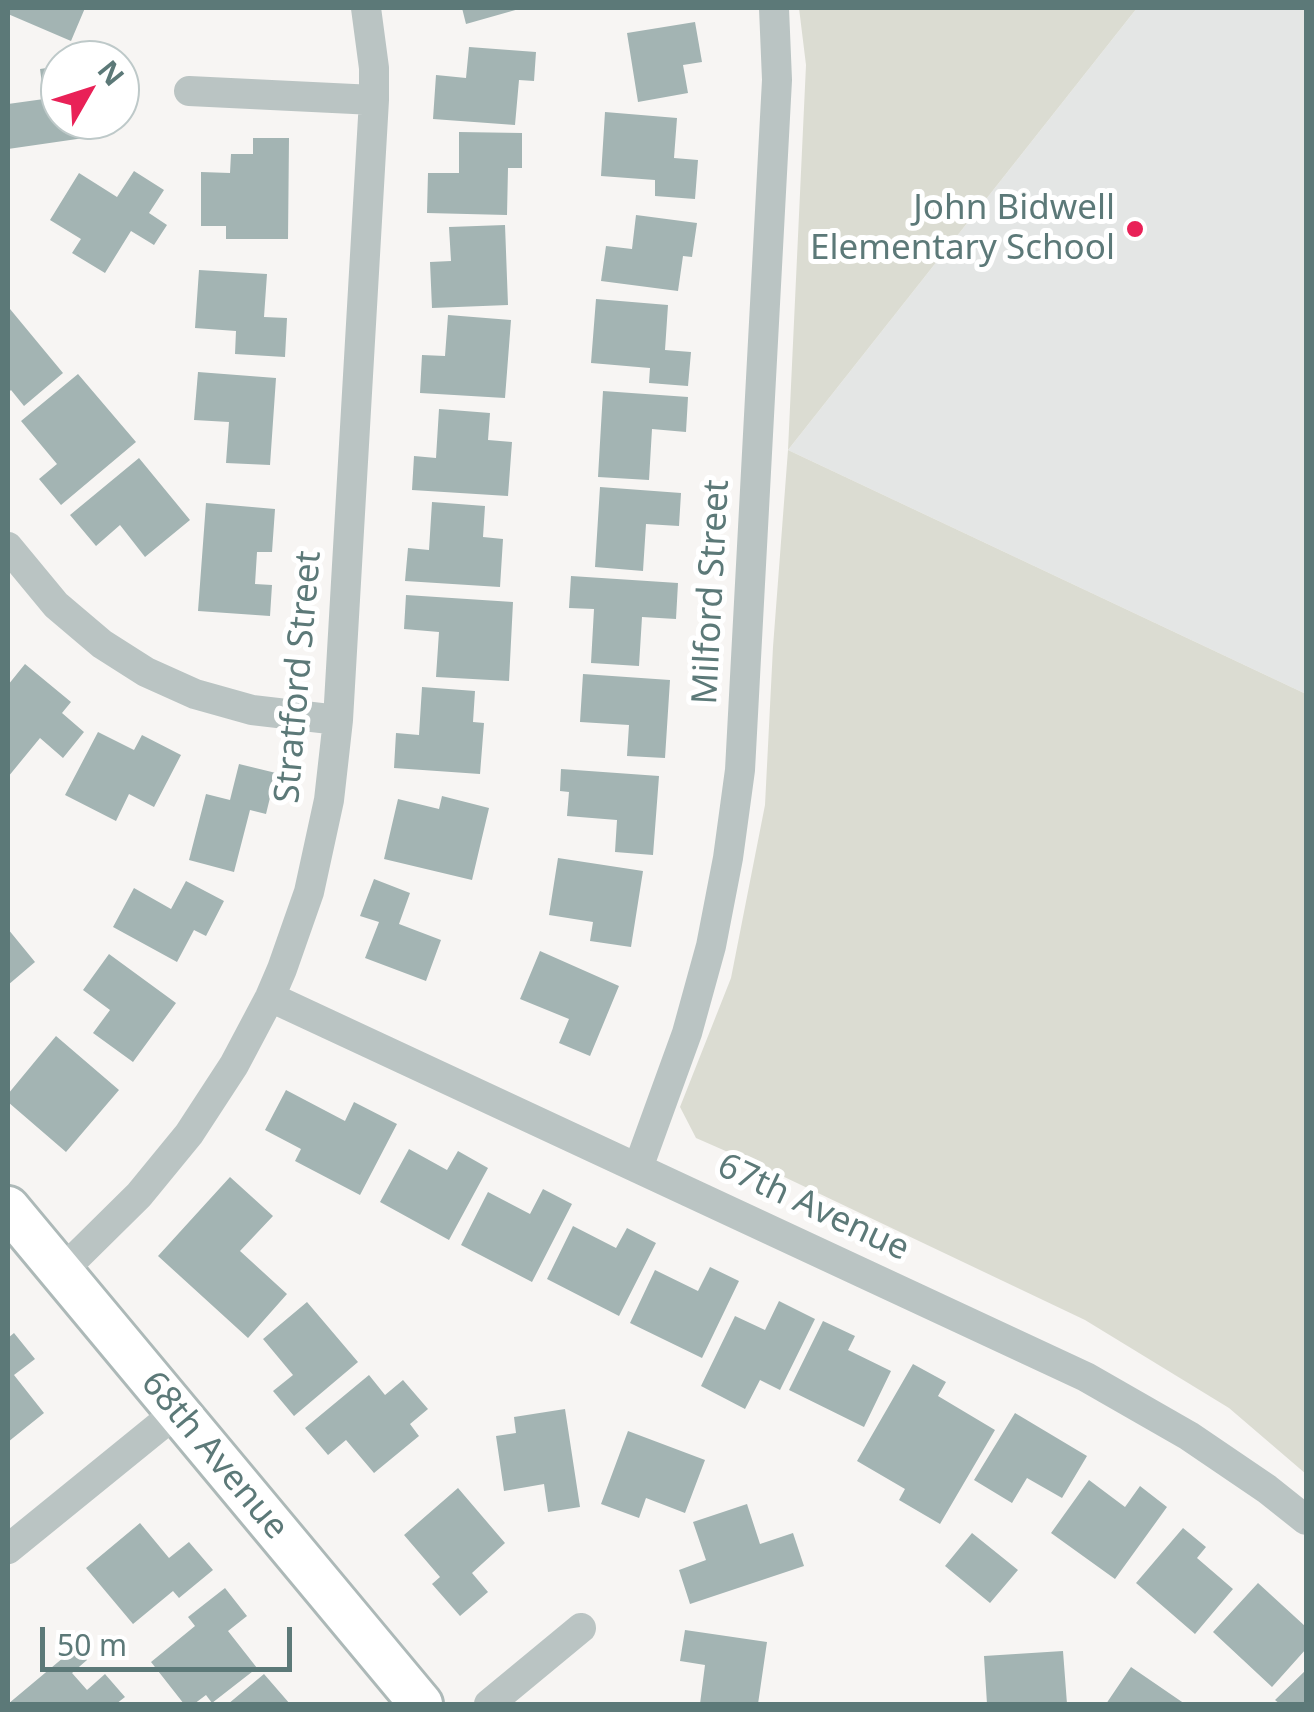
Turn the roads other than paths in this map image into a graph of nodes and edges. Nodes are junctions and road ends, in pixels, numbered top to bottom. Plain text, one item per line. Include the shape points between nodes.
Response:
1 (366, 8) edge
2 (774, 8) edge
3 (188, 92) dead end
4 (374, 100) junction
5 (8, 547) edge
6 (338, 720) junction
7 (270, 996) junction
8 (638, 1168) junction
9 (8, 1208) edge
10 (61, 1272) junction
11 (178, 1412) junction
12 (1306, 1520) edge
13 (8, 1549) edge
14 (581, 1628) dead end
15 (421, 1704) edge
16 (489, 1704) edge

1 - 4 street, Stratford Street
2 - 8 street, Milford Street via 777,80 740,770 711,946
3 - 4 street
4 - 6 street, Stratford Street
5 - 6 street via 56,605 146,672 252,710
6 - 7 street, Stratford Street via 308,892
7 - 8 street, 67th Avenue
7 - 10 street, Stratford Street via 189,1134
8 - 12 street, 67th Avenue via 1086,1377 1189,1436
9 - 10 street, 68th Avenue
10 - 11 street, 68th Avenue
11 - 13 street
11 - 15 street, 68th Avenue
14 - 16 street

